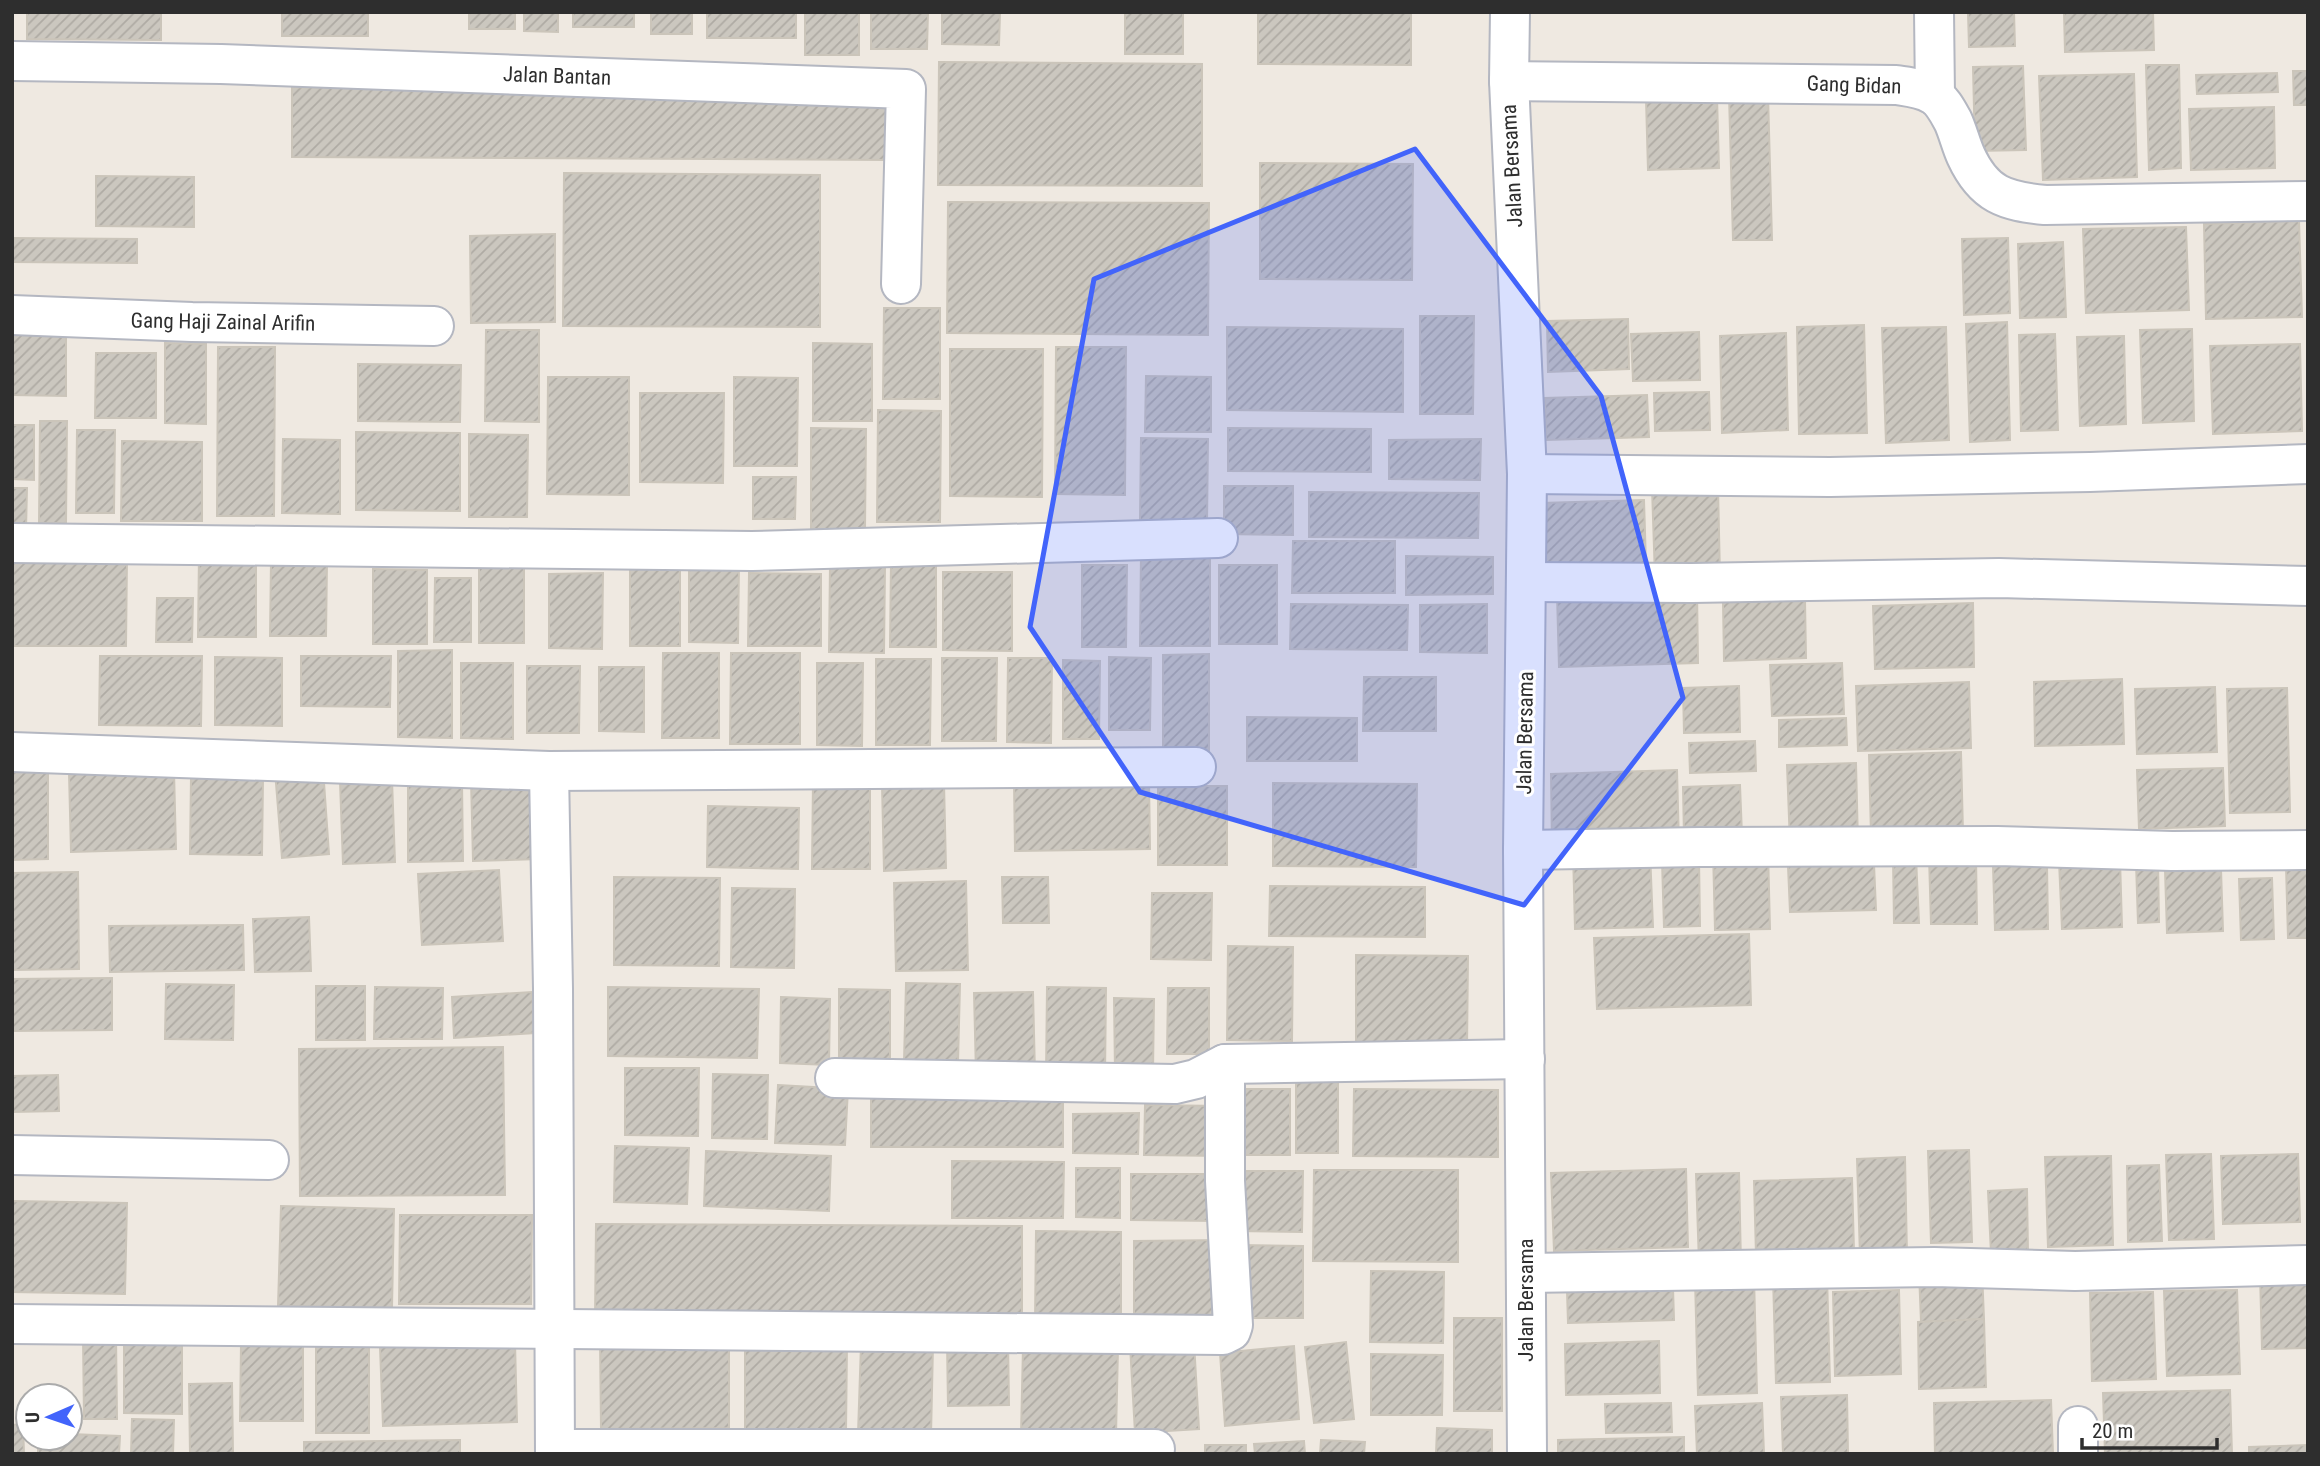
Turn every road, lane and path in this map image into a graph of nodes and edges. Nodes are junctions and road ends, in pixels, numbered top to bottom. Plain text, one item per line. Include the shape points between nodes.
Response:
1 (1510, 12) edge
2 (1934, 12) edge
3 (12, 61) edge
4 (1508, 81) junction
5 (1935, 96) junction
6 (2308, 201) edge
7 (901, 284) dead end
8 (12, 315) edge
9 (434, 326) dead end
10 (2308, 464) edge
11 (1527, 474) junction
12 (1218, 538) dead end
13 (12, 543) edge
14 (1526, 582) junction
15 (2308, 586) edge
16 (12, 752) edge
17 (1196, 767) dead end
18 (549, 771) junction
19 (1524, 850) junction
20 (2308, 850) edge
21 (1525, 1059) junction
22 (1225, 1064) junction
23 (835, 1078) dead end
24 (12, 1156) edge
25 (269, 1160) dead end
26 (2308, 1265) edge
27 (1526, 1273) junction
28 (12, 1324) edge
29 (553, 1330) junction
30 (1156, 1449) dead end
31 (555, 1451) edge
32 (1527, 1454) edge

1 - 4 street, Jalan Bersama
2 - 5 street
3 - 7 street, Jalan Bantan via 221,64 906,89
4 - 5 street, Gang Bidan via 1896,85
4 - 11 street, Jalan Bersama
5 - 6 street via 1948,111 1981,181 2017,203
8 - 9 street, Gang Haji Zainal Arifin
10 - 11 street via 1829,477
11 - 14 street, Jalan Bersama
12 - 13 street via 751,551
14 - 15 street via 1999,578
14 - 19 street, Jalan Bersama
16 - 18 street
17 - 18 street
18 - 29 street
19 - 20 street via 1700,846
19 - 21 street, Jalan Bersama
21 - 22 street
21 - 27 street, Jalan Bersama
22 - 23 street via 1175,1084
22 - 29 street via 1225,1189 1233,1325 1223,1335
24 - 25 street
26 - 27 street
27 - 32 street, Jalan Bersama
28 - 29 street
29 - 31 street
30 - 31 street

